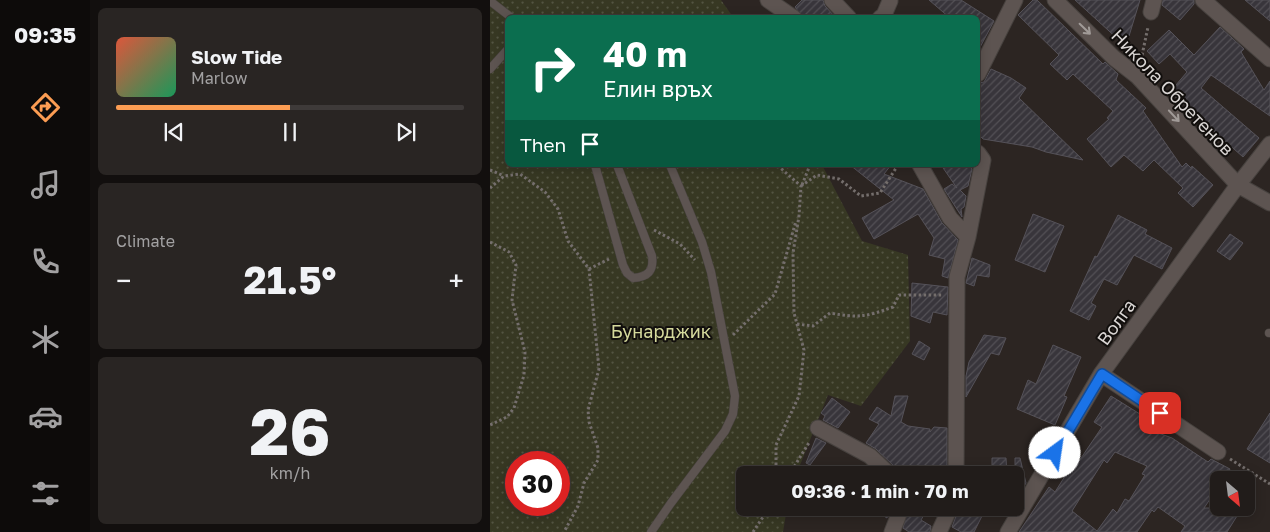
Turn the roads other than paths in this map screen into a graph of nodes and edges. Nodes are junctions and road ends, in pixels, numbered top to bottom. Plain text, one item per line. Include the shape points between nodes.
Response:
1 (768, 0) edge
2 (832, 0) edge
3 (890, 0) edge
4 (1015, 0) edge
5 (1055, 0) edge
6 (1203, 0) edge
7 (490, 1) edge
8 (508, 15) edge
9 (790, 15) edge
10 (846, 15) edge
11 (884, 15) edge
12 (892, 15) edge
13 (505, 52) edge
14 (1270, 60) edge
15 (492, 65) edge
16 (980, 70) edge
17 (1270, 144) edge
18 (596, 167) edge
19 (617, 167) edge
20 (671, 167) edge
21 (921, 167) edge
22 (978, 167) edge
23 (1238, 185) junction
24 (1270, 203) edge
25 (968, 237) junction
26 (1102, 374) junction
27 (818, 428) road end
28 (1218, 452) road end
29 (881, 466) edge
30 (956, 466) edge
31 (898, 516) edge
32 (946, 516) edge
33 (652, 532) edge
34 (892, 532) edge
35 (939, 532) edge
36 (1008, 532) edge

1 - 9 street
2 - 10 street
3 - 11 street
3 - 12 street
4 - 16 street
5 -> 23 street, Никола Обретенов via 1114,58 1138,76
6 - 14 street
7 - 8 lane
13 - 15 lane
17 - 23 street, Волга
18 - 19 lane via 619,254 627,273 633,278 642,278 650,273 653,266 644,232
20 - 33 lane via 711,272 735,396 733,414 725,431
21 - 25 street via 950,218
22 - 25 street
23 - 24 street, Никола Обретенов
23 - 26 street, Волга
25 - 30 street via 957,277 956,295
26 - 28 street
26 - 36 street, Волга
27 - 29 street via 870,456
31 - 34 street
32 - 35 street

